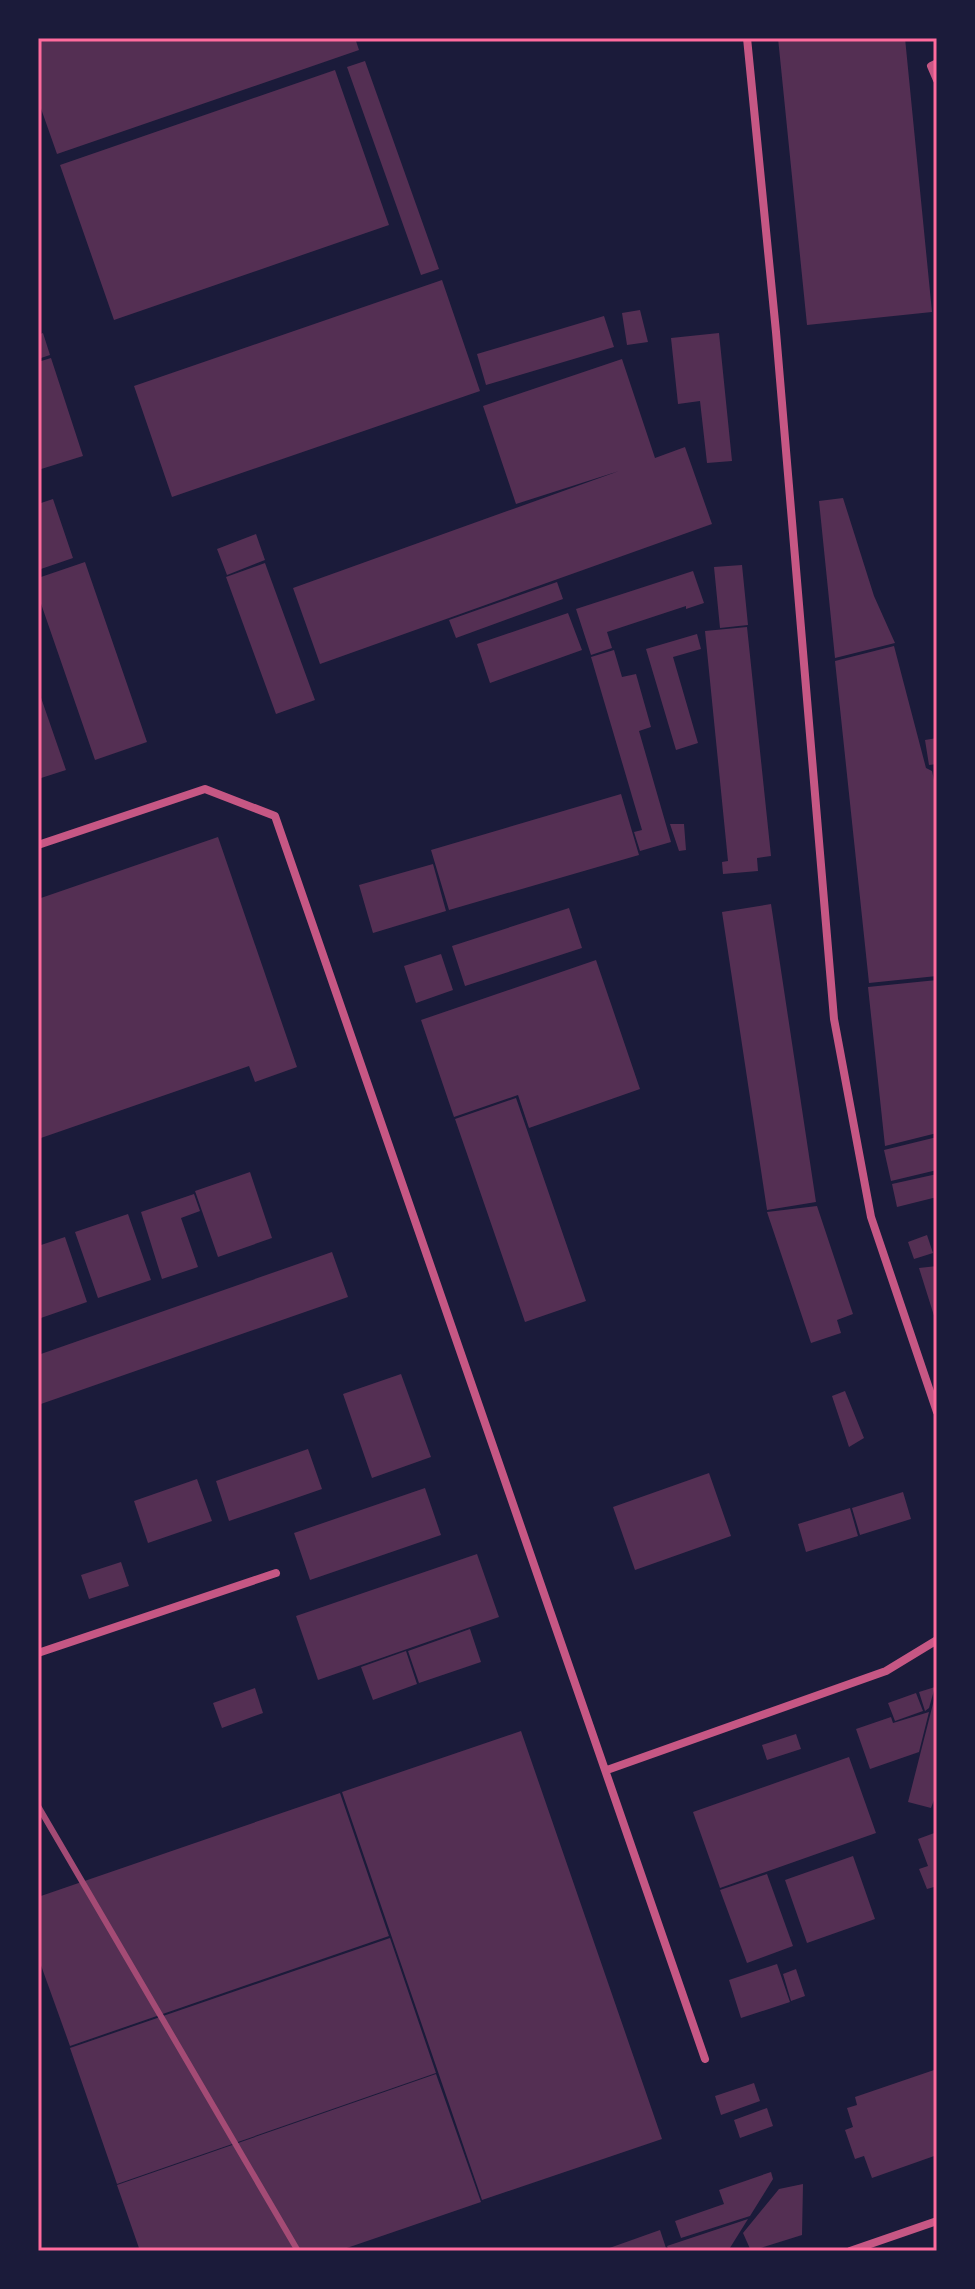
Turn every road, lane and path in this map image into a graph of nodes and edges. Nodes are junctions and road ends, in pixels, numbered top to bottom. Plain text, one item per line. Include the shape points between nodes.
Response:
1 (747, 38) edge
2 (937, 63) edge
3 (937, 80) edge
4 (38, 845) edge
5 (937, 1412) edge
6 (276, 1573) dead end
7 (937, 1640) edge
8 (38, 1653) edge
9 (607, 1770) junction
10 (705, 2059) dead end
11 (937, 2221) edge
12 (850, 2251) edge

1 - 5 street via 834,1019 871,1217
2 - 3 street via 931,66
4 - 9 street via 205,789 275,816
6 - 8 street
7 - 9 street via 886,1671
9 - 10 street
11 - 12 street

